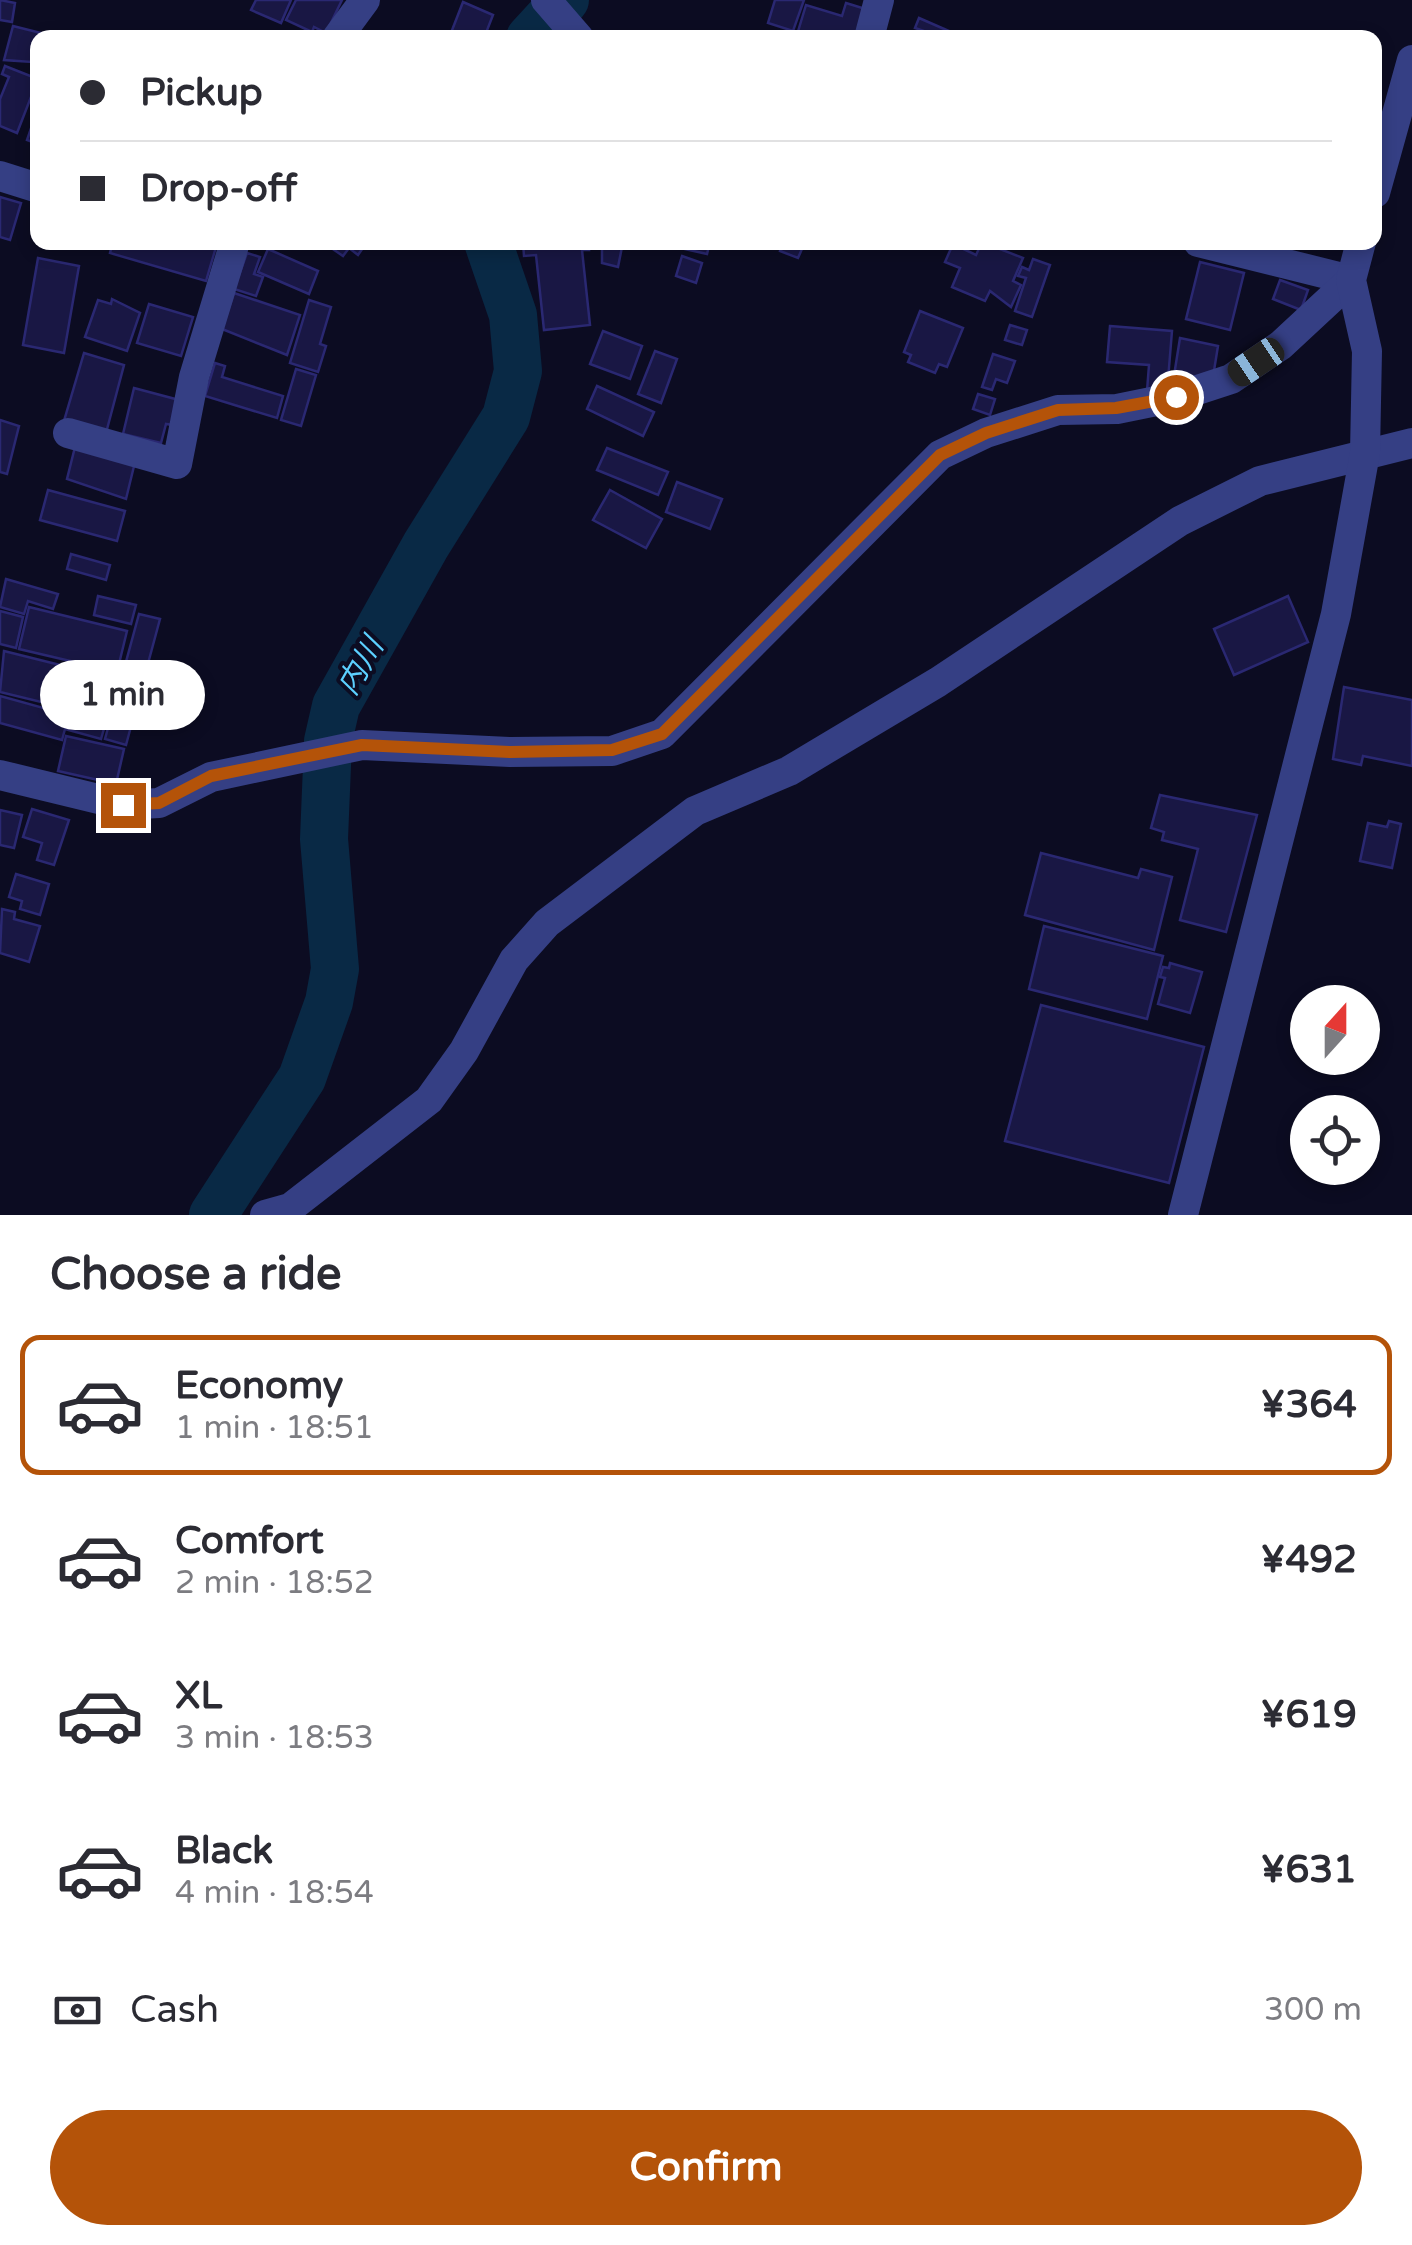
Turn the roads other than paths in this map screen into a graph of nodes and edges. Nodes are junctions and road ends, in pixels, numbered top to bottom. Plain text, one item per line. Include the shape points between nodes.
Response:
1 (365, 0) edge
2 (546, 0) edge
3 (880, 0) edge
4 (343, 30) edge
5 (572, 30) edge
6 (872, 30) edge
7 (1412, 60) edge
8 (1382, 168) edge
9 (0, 176) edge
10 (30, 185) edge
11 (232, 250) edge
12 (1230, 250) edge
13 (1359, 250) edge
14 (1351, 280) junction
15 (68, 433) dead end
16 (1412, 443) edge
17 (1366, 452) junction
18 (0, 775) edge
19 (265, 1215) edge
20 (1183, 1215) edge

1 - 4 street
2 - 5 street
3 - 6 street
7 - 8 street
9 - 10 street
11 - 15 street via 194,377 177,464
12 - 14 street
13 - 14 street
14 - 17 street via 1367,352
14 - 18 street via 1281,345 1231,379 1116,408 1058,410 940,455 662,734 612,750 362,745 211,776 159,803 123,805
16 - 17 street
17 - 19 street via 1260,481 1180,521 790,771 695,811 536,936 514,960 464,1051 428,1100 290,1208
17 - 20 street via 1336,614

